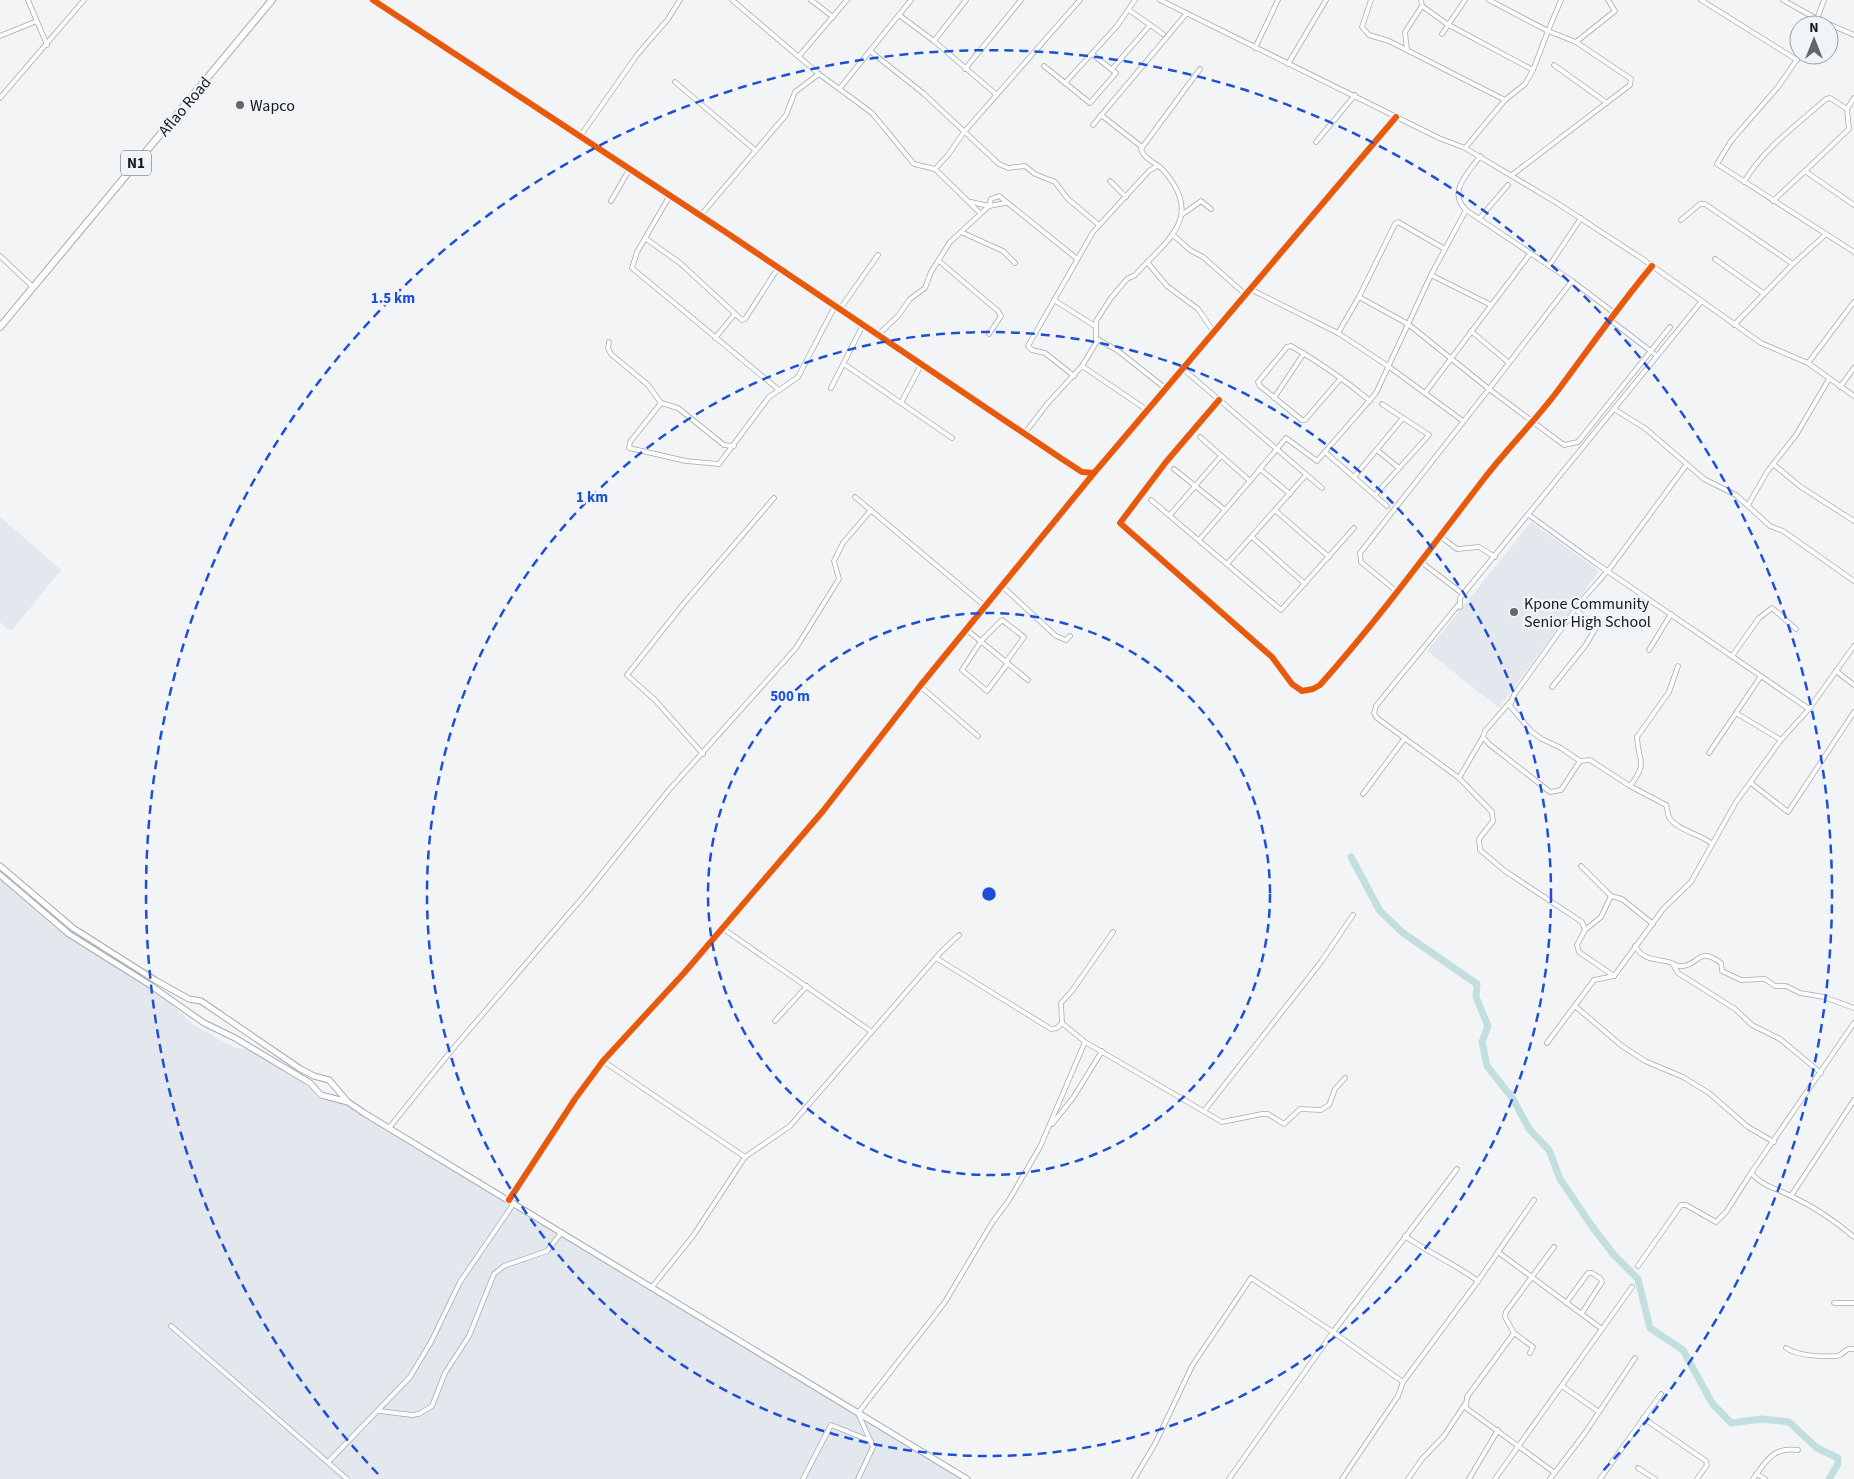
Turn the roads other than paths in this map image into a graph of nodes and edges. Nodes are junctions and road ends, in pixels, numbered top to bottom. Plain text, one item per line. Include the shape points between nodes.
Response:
1 (28, 0) edge
2 (84, 0) edge
3 (272, 0) edge
4 (373, 0) edge
5 (680, 0) edge
6 (732, 0) edge
7 (811, 0) edge
8 (846, 0) edge
9 (911, 0) edge
10 (966, 0) edge
11 (1021, 0) edge
12 (1080, 0) edge
13 (1135, 0) edge
14 (1160, 0) edge
15 (1276, 0) edge
16 (1326, 0) edge
17 (1372, 0) edge
18 (1421, 0) edge
19 (1465, 0) edge
20 (1489, 0) edge
21 (1561, 0) edge
22 (1608, 0) edge
23 (1701, 0) edge
24 (1782, 0) edge
25 (1824, 0) edge
26 (1422, 6) junction
27 (1129, 10) junction
28 (1187, 13) junction
29 (899, 15) junction
30 (1807, 15) edge
31 (1820, 15) edge
32 (833, 17) junction
33 (37, 21) junction
34 (1447, 24) junction
35 (1150, 25) junction
36 (1839, 29) edge
37 (1548, 31) junction
38 (1163, 34) dead end
39 (1442, 34) dead end
40 (1854, 34) edge
41 (0, 36) edge
42 (934, 41) junction
43 (1576, 42) junction
44 (46, 45) junction
45 (1255, 48) junction
46 (1407, 50) junction
47 (870, 51) junction
48 (1092, 54) junction
49 (800, 55) junction
50 (1789, 55) edge
51 (1288, 64) junction
52 (1554, 65) dead end
53 (1793, 65) edge
54 (1044, 66) dead end
55 (965, 69) junction
56 (1112, 69) junction
57 (1200, 69) dead end
58 (1533, 70) junction
59 (819, 74) junction
60 (675, 82) dead end
61 (1065, 83) junction
62 (840, 88) junction
63 (997, 95) junction
64 (1354, 95) junction
65 (0, 98) edge
66 (1854, 98) edge
67 (1505, 100) junction
68 (1607, 102) junction
69 (1847, 110) junction
70 (1101, 115) junction
71 (1396, 117) junction
72 (1093, 125) dead end
73 (964, 132) junction
74 (579, 138) junction
75 (1316, 142) dead end
76 (1142, 146) junction
77 (1465, 148) junction
78 (755, 150) junction
79 (1480, 156) junction
80 (1157, 166) junction
81 (935, 169) junction
82 (629, 170) junction
83 (1805, 172) junction
84 (1512, 175) junction
85 (1110, 181) dead end
86 (1744, 182) junction
87 (1508, 185) dead end
88 (670, 197) junction
89 (1126, 197) junction
90 (610, 201) dead end
91 (1773, 201) junction
92 (971, 202) junction
93 (1853, 202) edge
94 (1005, 203) junction
95 (989, 206) junction
96 (1211, 209) dead end
97 (1466, 210) junction
98 (980, 213) junction
99 (1183, 214) junction
100 (700, 216) junction
101 (1479, 218) junction
102 (1581, 218) junction
103 (1681, 220) dead end
104 (1099, 226) junction
105 (961, 232) junction
106 (1172, 234) junction
107 (1825, 235) junction
108 (645, 238) junction
109 (1445, 249) junction
110 (1854, 252) edge
111 (1530, 254) junction
112 (878, 255) dead end
113 (0, 256) edge
114 (1076, 258) junction
115 (1715, 259) dead end
116 (939, 261) junction
117 (1147, 262) junction
118 (1015, 263) dead end
119 (1793, 264) junction
120 (1549, 266) junction
121 (1652, 266) junction
122 (778, 268) junction
123 (1431, 275) junction
124 (1572, 281) junction
125 (34, 287) junction
126 (1250, 289) junction
127 (1763, 293) junction
128 (1245, 294) junction
129 (1359, 297) junction
130 (1054, 300) junction
131 (1701, 302) junction
132 (1854, 302) edge
133 (1491, 305) junction
134 (835, 306) junction
135 (840, 309) junction
136 (1614, 312) junction
137 (734, 314) junction
138 (1609, 319) junction
139 (1408, 324) junction
140 (863, 325) junction
141 (1734, 325) junction
142 (1095, 326) junction
143 (1670, 326) dead end
144 (0, 327) edge
145 (1471, 331) junction
146 (1214, 332) junction
147 (1338, 333) junction
148 (989, 334) dead end
149 (878, 336) junction
150 (715, 338) junction
151 (1097, 339) junction
152 (609, 342) dead end
153 (1651, 351) junction
154 (1304, 353) junction
155 (1657, 356) junction
156 (1451, 357) junction
157 (1509, 363) junction
158 (1808, 363) junction
159 (844, 364) junction
160 (921, 365) junction
161 (1082, 366) junction
162 (1388, 366) junction
163 (1182, 368) junction
164 (1854, 368) edge
165 (1074, 376) junction
166 (1341, 378) junction
167 (1829, 379) junction
168 (1840, 387) junction
169 (831, 388) dead end
170 (1165, 388) junction
171 (1489, 389) junction
172 (779, 390) junction
173 (1425, 393) junction
174 (1854, 396) edge
175 (1274, 398) junction
176 (1220, 400) junction
177 (1370, 401) junction
178 (661, 403) junction
179 (901, 403) junction
180 (1382, 404) dead end
181 (1614, 409) junction
182 (1147, 410) junction
183 (1403, 418) junction
184 (1463, 421) junction
185 (1531, 421) junction
186 (1024, 434) junction
187 (952, 438) dead end
188 (1200, 438) dead end
189 (734, 446) junction
190 (1275, 450) junction
191 (1377, 450) junction
192 (1325, 452) junction
193 (1221, 456) junction
194 (1687, 464) junction
195 (1773, 464) junction
196 (1399, 468) junction
197 (1174, 469) dead end
198 (1260, 469) junction
199 (1094, 473) junction
200 (1306, 475) junction
201 (1354, 477) junction
202 (1250, 481) junction
203 (1196, 486) junction
204 (1322, 488) dead end
205 (1290, 494) junction
206 (1375, 495) junction
207 (855, 497) dead end
208 (774, 498) dead end
209 (1151, 500) dead end
210 (1748, 504) junction
211 (1387, 506) dead end
212 (871, 510) junction
213 (1225, 510) junction
214 (1276, 511) junction
215 (1170, 516) junction
216 (1529, 516) junction
217 (1854, 521) edge
218 (1354, 528) dead end
219 (1441, 537) junction
220 (1252, 538) junction
221 (1198, 540) junction
222 (1329, 557) junction
223 (1495, 557) junction
224 (1421, 562) junction
225 (1227, 564) junction
226 (1607, 570) junction
227 (1854, 581) edge
228 (1305, 584) junction
229 (1003, 587) junction
230 (1396, 591) junction
231 (1463, 594) junction
232 (986, 607) junction
233 (1575, 609) junction
234 (1671, 614) junction
235 (1796, 629) dead end
236 (967, 630) junction
237 (1070, 636) dead end
238 (981, 641) junction
239 (1854, 646) edge
240 (1649, 650) dead end
241 (1732, 656) junction
242 (1007, 662) junction
243 (1678, 666) dead end
244 (1836, 671) junction
245 (1761, 676) junction
246 (1028, 680) dead end
247 (1854, 684) edge
248 (920, 686) junction
249 (1552, 687) dead end
250 (1510, 702) junction
251 (1809, 708) junction
252 (1854, 712) edge
253 (1736, 713) junction
254 (978, 736) dead end
255 (1483, 737) junction
256 (1405, 738) junction
257 (1781, 740) junction
258 (1709, 753) dead end
259 (703, 754) junction
260 (1580, 761) junction
261 (1459, 778) junction
262 (1751, 783) junction
263 (1630, 786) junction
264 (1363, 794) dead end
265 (1711, 843) junction
266 (0, 866) edge
267 (1580, 866) dead end
268 (0, 875) edge
269 (1611, 896) junction
270 (1353, 915) dead end
271 (1653, 924) junction
272 (722, 928) junction
273 (1585, 930) junction
274 (1113, 932) dead end
275 (959, 935) dead end
276 (1635, 946) junction
277 (936, 958) junction
278 (1673, 964) junction
279 (1614, 976) junction
280 (807, 986) junction
281 (198, 1000) junction
282 (1575, 1006) junction
283 (1854, 1008) edge
284 (189, 1011) junction
285 (775, 1021) dead end
286 (236, 1023) junction
287 (1062, 1023) junction
288 (1854, 1023) edge
289 (872, 1032) junction
290 (230, 1036) junction
291 (1085, 1042) junction
292 (1547, 1043) dead end
293 (1102, 1052) junction
294 (603, 1061) junction
295 (1821, 1073) junction
296 (324, 1078) junction
297 (1345, 1078) dead end
298 (334, 1086) junction
299 (316, 1091) junction
300 (324, 1097) junction
301 (1854, 1100) edge
302 (348, 1102) junction
303 (1204, 1111) junction
304 (389, 1128) junction
305 (1048, 1130) junction
306 (1774, 1142) junction
307 (746, 1157) junction
308 (1457, 1169) dead end
309 (1751, 1173) junction
310 (1791, 1196) junction
311 (1534, 1200) dead end
312 (512, 1202) junction
313 (562, 1232) junction
314 (1405, 1236) junction
315 (1854, 1237) edge
316 (1554, 1247) dead end
317 (1498, 1252) junction
318 (1638, 1266) dead end
319 (1532, 1277) junction
320 (1478, 1281) junction
321 (652, 1287) junction
322 (1632, 1287) dead end
323 (1566, 1303) junction
324 (1834, 1303) dead end
325 (1854, 1303) edge
326 (1582, 1313) junction
327 (170, 1326) dead end
328 (1602, 1329) junction
329 (1333, 1332) junction
330 (1514, 1333) junction
331 (1786, 1348) dead end
332 (1854, 1349) edge
333 (1530, 1353) dead end
334 (1635, 1358) dead end
335 (1402, 1382) junction
336 (1562, 1386) junction
337 (1661, 1394) dead end
338 (1465, 1404) junction
339 (379, 1411) junction
340 (1599, 1412) junction
341 (858, 1413) junction
342 (1643, 1418) junction
343 (1498, 1430) junction
344 (871, 1441) junction
345 (1519, 1446) junction
346 (1798, 1450) dead end
347 (329, 1461) junction
348 (1638, 1468) dead end
349 (1554, 1472) junction
350 (1757, 1474) junction
351 (347, 1479) edge
352 (803, 1479) edge
353 (858, 1479) edge
354 (968, 1479) edge
355 (1134, 1479) edge
356 (1229, 1479) edge
357 (1342, 1479) edge
358 (1408, 1479) edge
359 (1468, 1479) edge
360 (1495, 1479) edge
361 (1550, 1479) edge
362 (1600, 1479) edge
363 (1655, 1479) edge
364 (1697, 1479) edge
365 (1753, 1479) edge
366 (1765, 1479) edge

1 - 33 street
2 - 44 street
3 - 125 highway, Aflao Road / N1
4 - 74 street
5 - 74 street
6 - 49 street
7 - 32 street
8 - 32 street
9 - 29 street
10 - 42 street
11 - 55 street
12 - 63 street
13 - 27 street
14 - 28 street
15 - 45 street
16 - 51 street
17 - 46 street via 1363,31
18 - 26 street
19 - 34 street
20 - 37 street
21 - 37 street
22 - 43 street via 1614,11
23 - 50 street
24 - 30 street
25 - 31 street
26 - 34 street
26 - 46 street via 1407,26
27 - 35 street
27 - 48 street
28 - 45 street
28 - 70 street
29 - 42 street
29 - 47 street
32 - 49 street
33 - 41 street
33 - 44 street
34 - 39 street
34 - 58 street
35 - 38 street
35 - 56 street
36 - 40 street
37 - 43 street
37 - 58 street
42 - 55 street
43 - 68 street via 1632,80
44 - 65 street
45 - 51 street
46 - 67 street
47 - 62 street
47 - 73 street via 923,93
48 - 56 street
48 - 61 street
49 - 59 street
51 - 64 street
52 - 68 street
53 - 86 street via 1717,161 1719,167
54 - 61 street
55 - 63 street
56 - 61 street via 1116,73 1090,104
57 - 76 street via 1174,102 1162,124
58 - 67 street via 1522,88
59 - 62 street
59 - 78 street via 795,92 786,115
60 - 78 street
62 - 81 street via 872,113 914,164
63 - 73 street
64 - 71 street
64 - 75 street
66 - 69 street
67 - 77 street
68 - 84 street
69 - 83 street via 1849,129
69 - 86 street via 1830,98 1826,99 1755,164
70 - 72 street
70 - 76 street
71 - 77 street
71 - 126 street
73 - 81 street
73 - 104 street via 999,164 1008,168 1025,166 1055,182 1068,199
74 - 82 street
76 - 80 street via 1143,154
77 - 79 street
78 - 100 street
79 - 84 street
79 - 97 street via 1457,193 1457,200
80 - 89 street
80 - 99 street via 1176,188
81 - 92 street
82 - 88 street
82 - 90 street
83 - 91 street
83 - 93 street
84 - 102 street
85 - 89 street
86 - 91 street
87 - 101 street
88 - 100 street
88 - 108 street
89 - 104 street
91 - 107 street
92 - 95 street
92 - 98 street
94 - 95 street
94 - 95 street via 995,196
94 - 114 street
95 - 98 street
96 - 99 street via 1201,201
97 - 101 street
97 - 109 street
98 - 105 street
99 - 106 street
100 - 122 street
101 - 111 street
102 - 120 street
102 - 121 street
103 - 119 street via 1700,204 1705,204
104 - 114 street
105 - 116 street via 950,242
105 - 118 street via 1002,251
106 - 117 street
106 - 128 street
107 - 110 street
107 - 119 street
108 - 137 street via 680,263
108 - 150 street via 632,268
109 - 123 street
109 - 129 street via 1398,222
111 - 120 street
111 - 133 street
112 - 135 street
113 - 125 street
114 - 130 street
115 - 127 street
116 - 148 street via 998,311 1001,316
116 - 149 street via 925,288 910,299
117 - 142 street via 1111,298
117 - 146 street via 1168,286 1198,309
119 - 127 street
120 - 124 street
121 - 131 street
121 - 136 street
122 - 134 street
122 - 137 street via 746,320
123 - 133 street
123 - 139 street
124 - 136 street
124 - 157 street
125 - 144 highway, Aflao Road / N1
126 - 128 street
126 - 147 street
127 - 141 street
128 - 146 street
129 - 139 street
129 - 147 street
130 - 142 street
130 - 165 street via 1028,346 1045,353
131 - 141 street
131 - 155 street
132 - 158 street
133 - 145 street
134 - 135 street
134 - 172 street via 798,377
135 - 140 street
136 - 138 street
137 - 150 street
138 - 153 street
138 - 185 street via 1555,394
139 - 156 street
139 - 162 street
140 - 149 street
140 - 159 street
141 - 158 street via 1761,343
142 - 151 street
143 - 153 street
145 - 156 street
145 - 157 street
146 - 163 street
147 - 162 street
149 - 160 street
150 - 172 street
151 - 161 street
151 - 170 street via 1117,350
152 - 178 street via 611,354 648,384
153 - 155 street
153 - 185 street via 1578,442 1564,446
154 - 166 street
154 - 175 street
154 - 175 street via 1289,346 1259,379 1260,386
155 - 181 street
156 - 171 street
156 - 173 street
157 - 171 street
158 - 167 street
159 - 169 street
159 - 179 street
160 - 179 street
160 - 186 street
161 - 165 street
161 - 182 street
162 - 173 street
162 - 177 street
163 - 170 street
163 - 176 street
164 - 168 street
165 - 186 street
166 - 175 street via 1305,420 1299,420
166 - 177 street
167 - 168 street
167 - 195 street via 1796,435
168 - 174 street
170 - 182 street
171 - 184 street
171 - 185 street
172 - 189 street via 769,397
173 - 184 street
176 - 190 street
176 - 230 street via 1121,520 1123,527 1272,657 1292,684 1302,691 1320,684 1364,635
177 - 192 street
178 - 189 street via 678,408 724,445
178 - 189 street via 630,442 629,448 715,465 723,462
179 - 187 street
180 - 183 street
181 - 194 street via 1646,429
181 - 216 street
182 - 199 street
183 - 191 street
183 - 196 street via 1429,435
184 - 230 street via 1360,553 1361,562
185 - 219 street
186 - 199 street via 1082,472
188 - 193 street
190 - 192 street via 1288,438 1316,461
190 - 198 street
190 - 200 street
191 - 196 street
191 - 201 street
192 - 201 street
193 - 202 street
193 - 203 street
194 - 210 street via 1704,479
194 - 226 street
195 - 210 street
195 - 217 street
196 - 206 street
197 - 203 street
198 - 202 street
198 - 205 street
199 - 229 street
200 - 204 street
200 - 205 street
201 - 206 street
202 - 213 street
203 - 213 street
203 - 215 street
205 - 214 street
206 - 211 street
207 - 212 street
208 - 259 street via 627,675 655,700
209 - 215 street
210 - 227 street via 1770,526
212 - 232 street
212 - 259 street via 843,543 834,561 839,579 812,625 796,648
213 - 221 street
214 - 220 street
214 - 222 street
215 - 221 street
216 - 223 street
216 - 226 street
218 - 222 street
219 - 223 street via 1457,549 1480,547
219 - 224 street
220 - 225 street
220 - 228 street
221 - 225 street
222 - 228 street
223 - 231 street
224 - 230 street
224 - 231 street
225 - 228 street via 1281,610
226 - 233 street
226 - 234 street
229 - 232 street
229 - 237 street via 1056,636 1066,640
231 - 256 street via 1459,605 1376,706 1374,713 1377,718
232 - 236 street
233 - 249 street via 1596,628
233 - 250 street
234 - 240 street
234 - 241 street
235 - 241 street via 1772,608 1759,618
236 - 238 street
236 - 248 street
238 - 242 street
238 - 242 street via 1001,620 1023,636
238 - 242 street via 962,670 985,691
239 - 244 street
241 - 245 street
242 - 246 street
243 - 263 street via 1669,692 1637,736 1642,768
244 - 247 street
244 - 251 street
245 - 251 street
245 - 253 street
248 - 254 street
248 - 272 street via 823,811
250 - 255 street
250 - 260 street via 1511,708 1532,732
251 - 257 street
252 - 262 street via 1788,812
253 - 257 street
253 - 258 street
255 - 260 street via 1550,792 1562,790
255 - 261 street
256 - 261 street
256 - 264 street
257 - 262 street
259 - 304 street via 669,790
260 - 263 street via 1590,760
261 - 273 street via 1492,812 1493,821 1479,839 1480,850 1505,871 1582,922
262 - 265 street
263 - 265 street via 1666,805 1671,820
265 - 271 street via 1691,882 1664,908
266 - 281 main road via 73,928 155,980 189,999
267 - 269 street
268 - 284 main road via 69,934
269 - 271 street via 1622,899
269 - 273 street via 1601,917
270 - 303 street via 1321,962
271 - 276 street
272 - 280 street
272 - 294 street
273 - 279 street via 1577,945 1579,952
274 - 287 street via 1061,1003
275 - 277 street
276 - 278 street via 1639,954
276 - 279 street
277 - 287 street via 1051,1029
277 - 289 street
278 - 283 street via 1686,966 1698,957 1709,956 1721,963 1722,971 1737,979 1765,980 1775,986 1786,986
278 - 295 street via 1678,973 1735,1009 1752,1025 1780,1039
279 - 282 street via 1594,980
280 - 285 street
280 - 289 street
281 - 284 main road via 190,1004
281 - 286 main road
282 - 292 street
282 - 306 street via 1622,1046 1645,1061 1709,1092 1742,1122
284 - 290 main road
286 - 290 main road via 237,1030
286 - 296 main road via 244,1032 299,1068
287 - 291 street
288 - 295 street
289 - 307 street via 790,1126
290 - 299 main road via 310,1083
291 - 293 street
291 - 305 street
293 - 303 street
293 - 305 street
294 - 307 street
294 - 312 street via 575,1099
295 - 306 street
296 - 298 main road
296 - 299 main road
297 - 303 street via 1335,1089 1329,1105 1321,1110 1300,1109 1284,1124 1268,1114 1222,1122
298 - 300 main road via 332,1094
298 - 302 main road
299 - 300 main road
300 - 302 main road
301 - 310 street
302 - 304 main road
304 - 312 main road
305 - 341 street via 1009,1200 945,1302
306 - 309 street
307 - 321 street via 693,1236
308 - 314 street
309 - 310 street via 1759,1182
309 - 318 street via 1716,1222 1686,1205 1680,1205
310 - 315 street via 1836,1222
311 - 317 street
312 - 313 main road
312 - 339 street via 460,1282 432,1342 416,1367
313 - 321 main road
313 - 339 street via 547,1251 504,1266 494,1274 469,1336 445,1372 432,1406 412,1415
314 - 320 street
314 - 329 street
316 - 319 street
317 - 319 street
317 - 320 street
319 - 323 street
319 - 330 street via 1506,1312 1505,1317
320 - 335 street
321 - 341 main road
322 - 328 street
323 - 326 street
323 - 326 street via 1588,1273 1592,1273 1602,1282
324 - 325 street
326 - 328 street
327 - 347 street
328 - 336 street
329 - 335 street
329 - 355 street via 1251,1278 1192,1366 1155,1444
329 - 356 street
330 - 333 street via 1533,1347
330 - 338 street
331 - 332 street via 1800,1354 1836,1356 1847,1349
334 - 340 street
335 - 357 street via 1398,1396
336 - 340 street
336 - 345 street
337 - 342 street
338 - 343 street via 1466,1408
338 - 358 street via 1444,1436
339 - 347 street
340 - 349 street
341 - 344 street
341 - 354 main road
342 - 362 street
342 - 364 street via 1706,1461 1706,1467
343 - 345 street
343 - 359 street
344 - 352 street via 831,1425
344 - 353 street via 872,1451
345 - 349 street
345 - 360 street
346 - 350 street via 1774,1452
347 - 351 street
348 - 363 street
349 - 361 street
350 - 365 street
350 - 366 street

